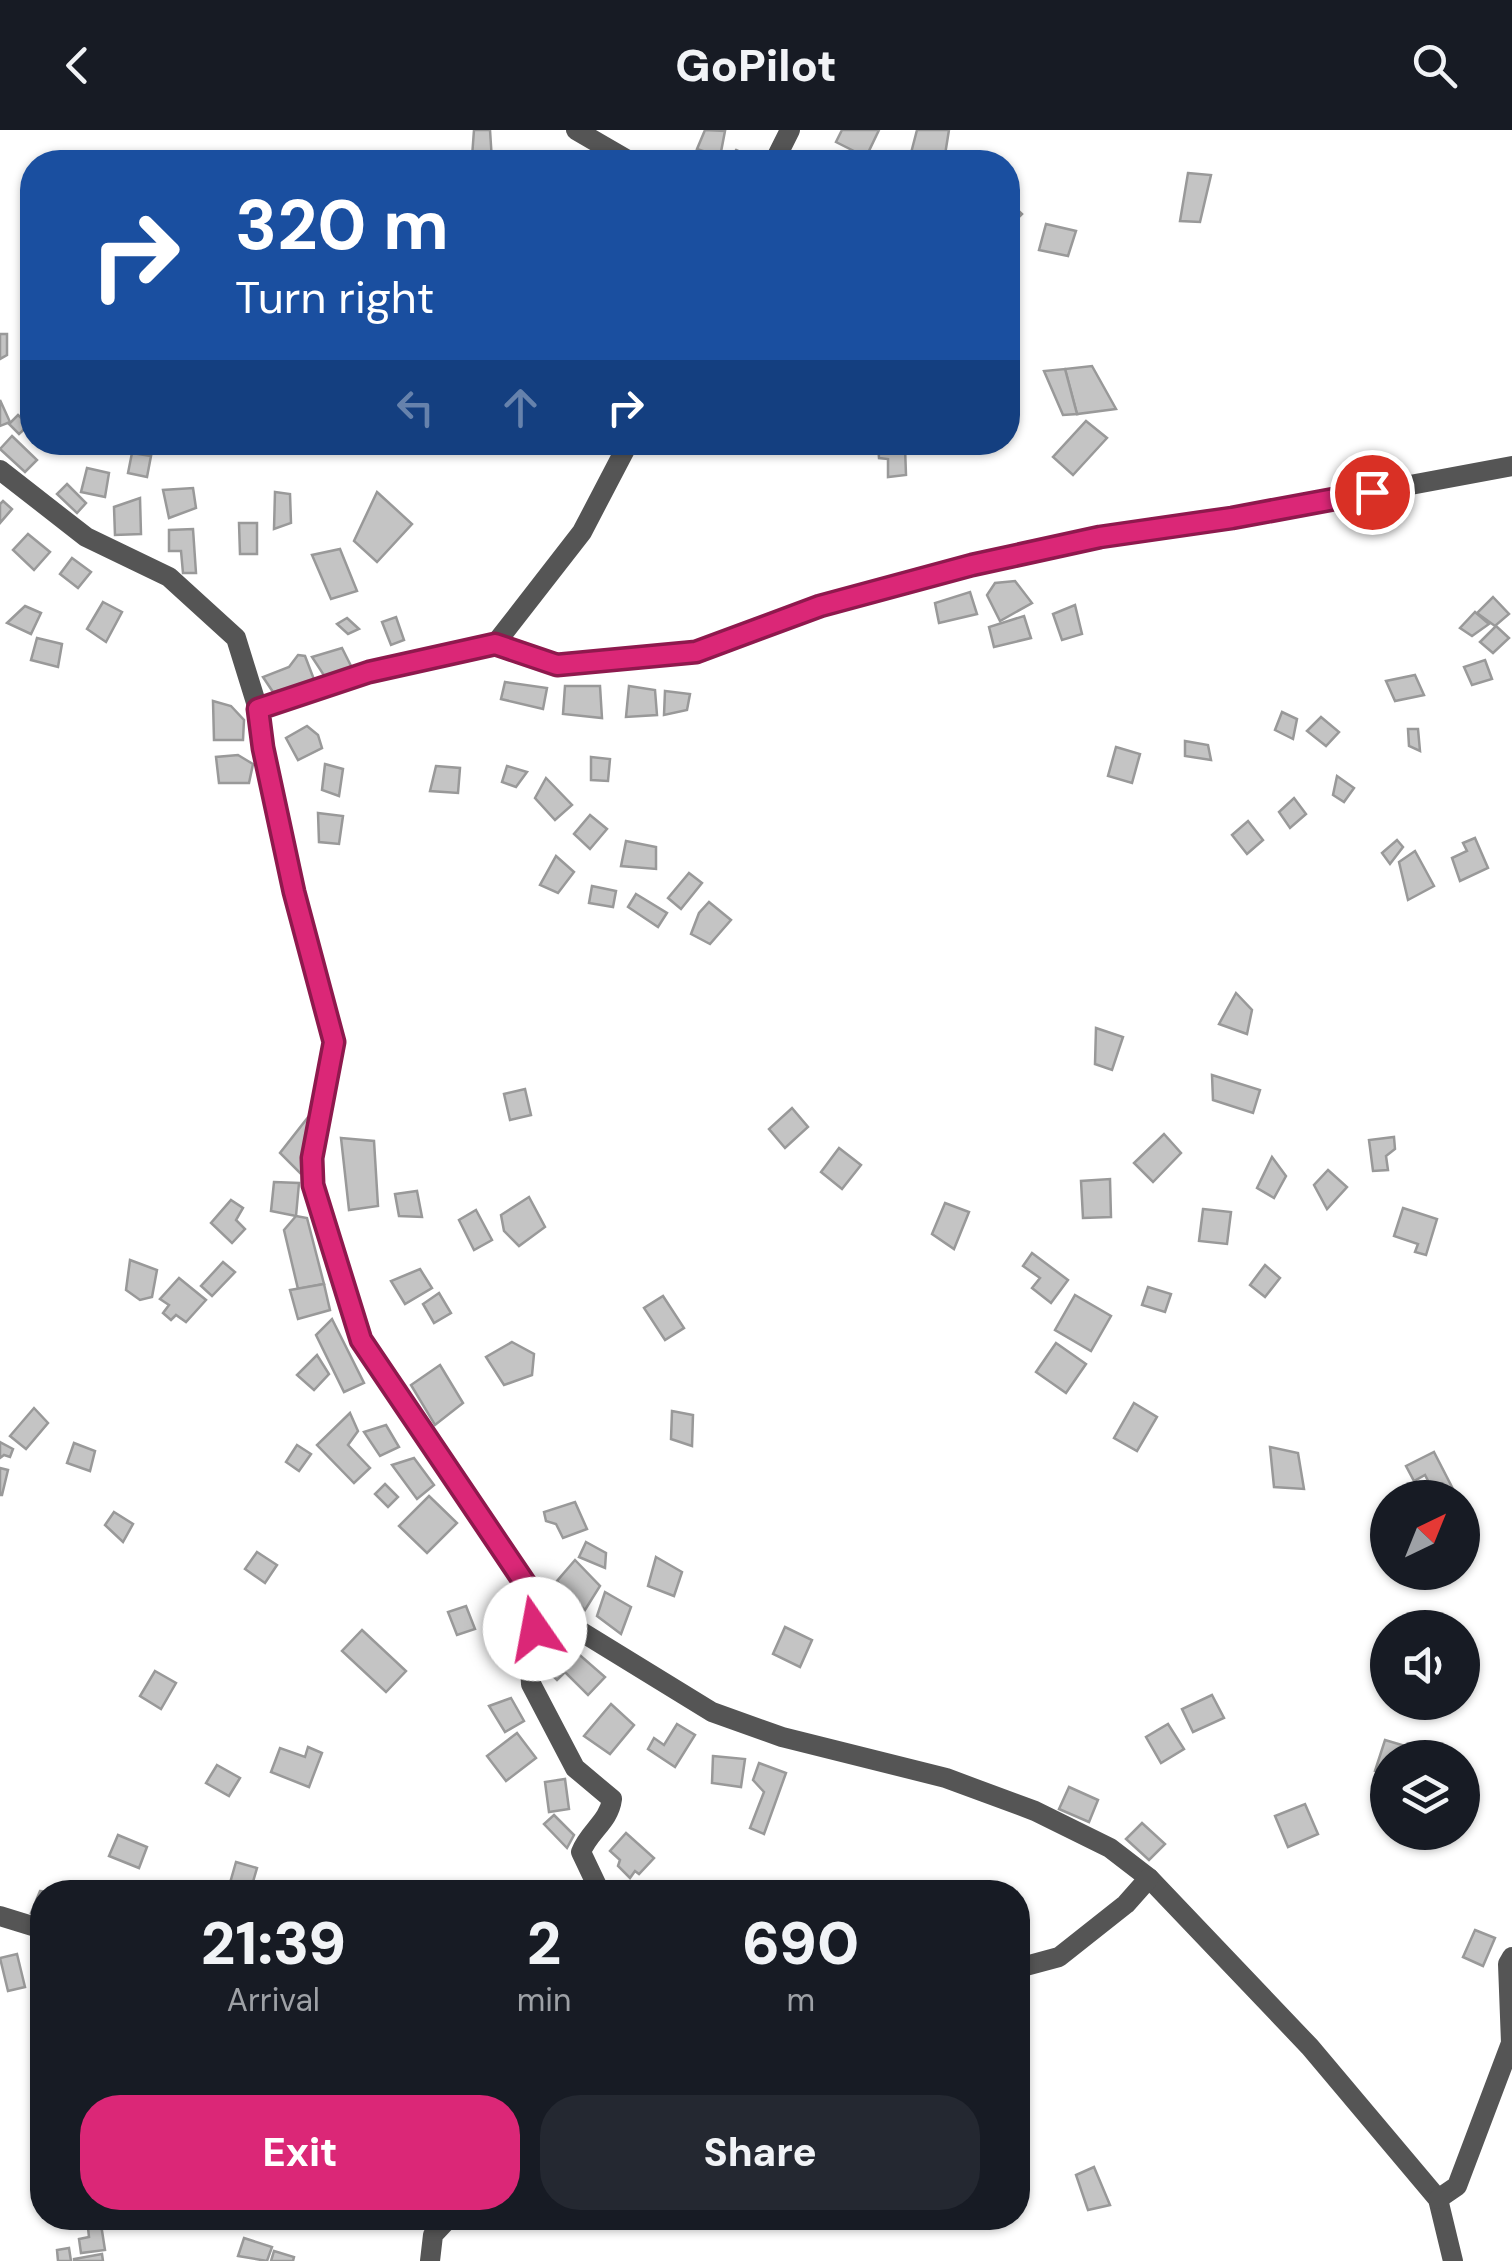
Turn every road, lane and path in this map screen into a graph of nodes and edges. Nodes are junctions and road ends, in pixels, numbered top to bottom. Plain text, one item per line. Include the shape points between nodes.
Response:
1 (576, 130) edge
2 (610, 150) edge
3 (622, 455) edge
4 (1512, 466) edge
5 (0, 470) edge
6 (495, 644) junction
7 (258, 709) junction
8 (541, 1607) junction
9 (1149, 1878) junction
10 (594, 1880) edge
11 (0, 1916) edge
12 (30, 1925) edge
13 (1512, 1957) edge
14 (1030, 1965) edge
15 (1438, 2199) junction
16 (438, 2230) edge
17 (430, 2261) edge
18 (1453, 2261) edge

1 - 2 street
3 - 6 street via 582,532
4 - 6 street via 972,565 820,606 696,652 557,665
5 - 7 street via 86,537 168,577 226,626 236,638
6 - 7 street via 369,672
7 - 8 street via 294,892 334,1042 313,1185 355,1322
8 - 9 street via 712,1712 782,1737 946,1778 1035,1811 1110,1848
8 - 10 street via 530,1651 531,1684 575,1768 612,1799 610,1814 581,1852
9 - 14 street via 1059,1957
9 - 15 street via 1310,2047
11 - 12 street
13 - 15 street via 1511,2043 1457,2186
15 - 18 street
16 - 17 street

